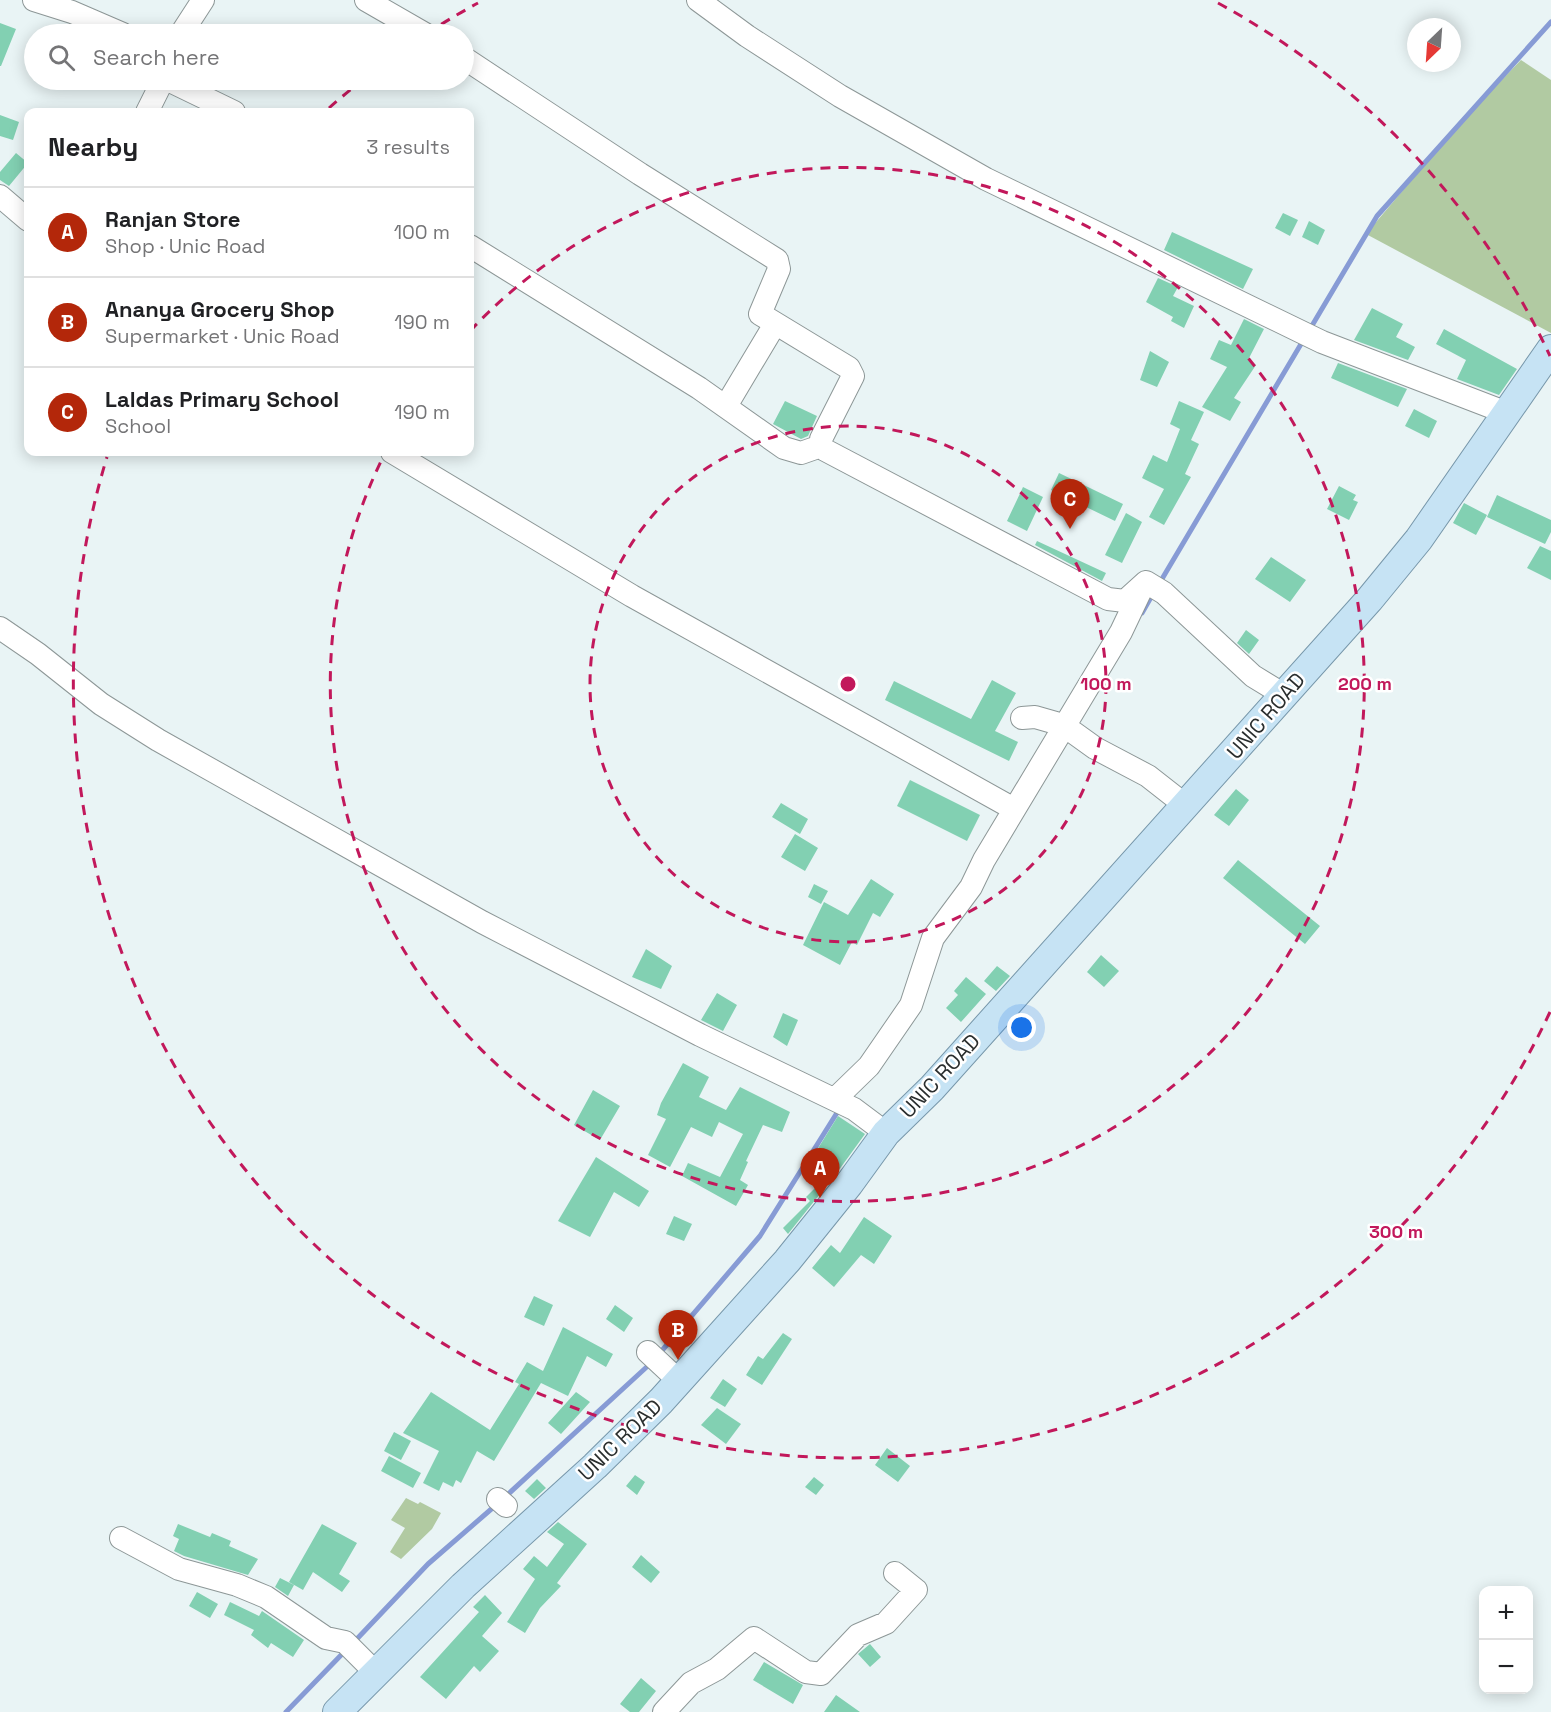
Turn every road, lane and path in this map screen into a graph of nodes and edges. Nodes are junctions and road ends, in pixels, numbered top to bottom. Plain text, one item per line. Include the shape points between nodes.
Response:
1 (34, 0) edge
2 (203, 0) edge
3 (366, 0) edge
4 (698, 0) edge
5 (74, 6) edge
6 (106, 24) edge
7 (187, 24) edge
8 (407, 24) edge
9 (474, 65) edge
10 (159, 90) edge
11 (187, 90) edge
12 (149, 108) edge
13 (225, 108) edge
14 (0, 196) edge
15 (24, 217) edge
16 (474, 248) edge
17 (775, 324) junction
18 (1551, 349) edge
19 (726, 406) junction
20 (1507, 413) junction
21 (821, 446) junction
22 (399, 456) edge
23 (1150, 587) junction
24 (0, 628) edge
25 (1284, 695) junction
26 (1022, 718) dead end
27 (1069, 729) junction
28 (1185, 805) junction
29 (1014, 809) junction
30 (844, 1104) junction
31 (886, 1133) junction
32 (121, 1538) dead end
33 (896, 1573) dead end
34 (376, 1673) junction
35 (337, 1712) edge
36 (664, 1712) edge

1 - 5 street
2 - 7 street
3 - 8 street
4 - 20 street via 814,80 976,173 1317,339
5 - 6 street
9 - 17 street via 777,260 779,269 760,312
10 - 12 street
11 - 13 street
14 - 15 street
16 - 19 street
17 - 19 street
17 - 21 street via 851,371 851,381 822,435
18 - 20 main road, UNIC ROAD
19 - 21 street via 794,453
20 - 25 main road, UNIC ROAD via 1419,539
21 - 23 street via 1108,599 1125,602
22 - 29 street via 643,602
23 - 25 street via 1253,676
23 - 27 street
24 - 30 street via 114,713 237,786 482,922 700,1035
25 - 28 main road, UNIC ROAD
26 - 27 street via 1035,717
27 - 28 street via 1095,748 1148,776
27 - 29 street
28 - 31 main road, UNIC ROAD via 932,1088
29 - 30 street via 972,888 933,939 911,1005
30 - 31 street
31 - 34 main road, UNIC ROAD via 787,1261 663,1367 596,1466 463,1586
32 - 34 street via 179,1569 237,1585 266,1598 326,1638 350,1647
33 - 36 street via 916,1590 886,1623 858,1635 821,1674 806,1672 754,1638 717,1669 692,1683
34 - 35 main road, UNIC ROAD

